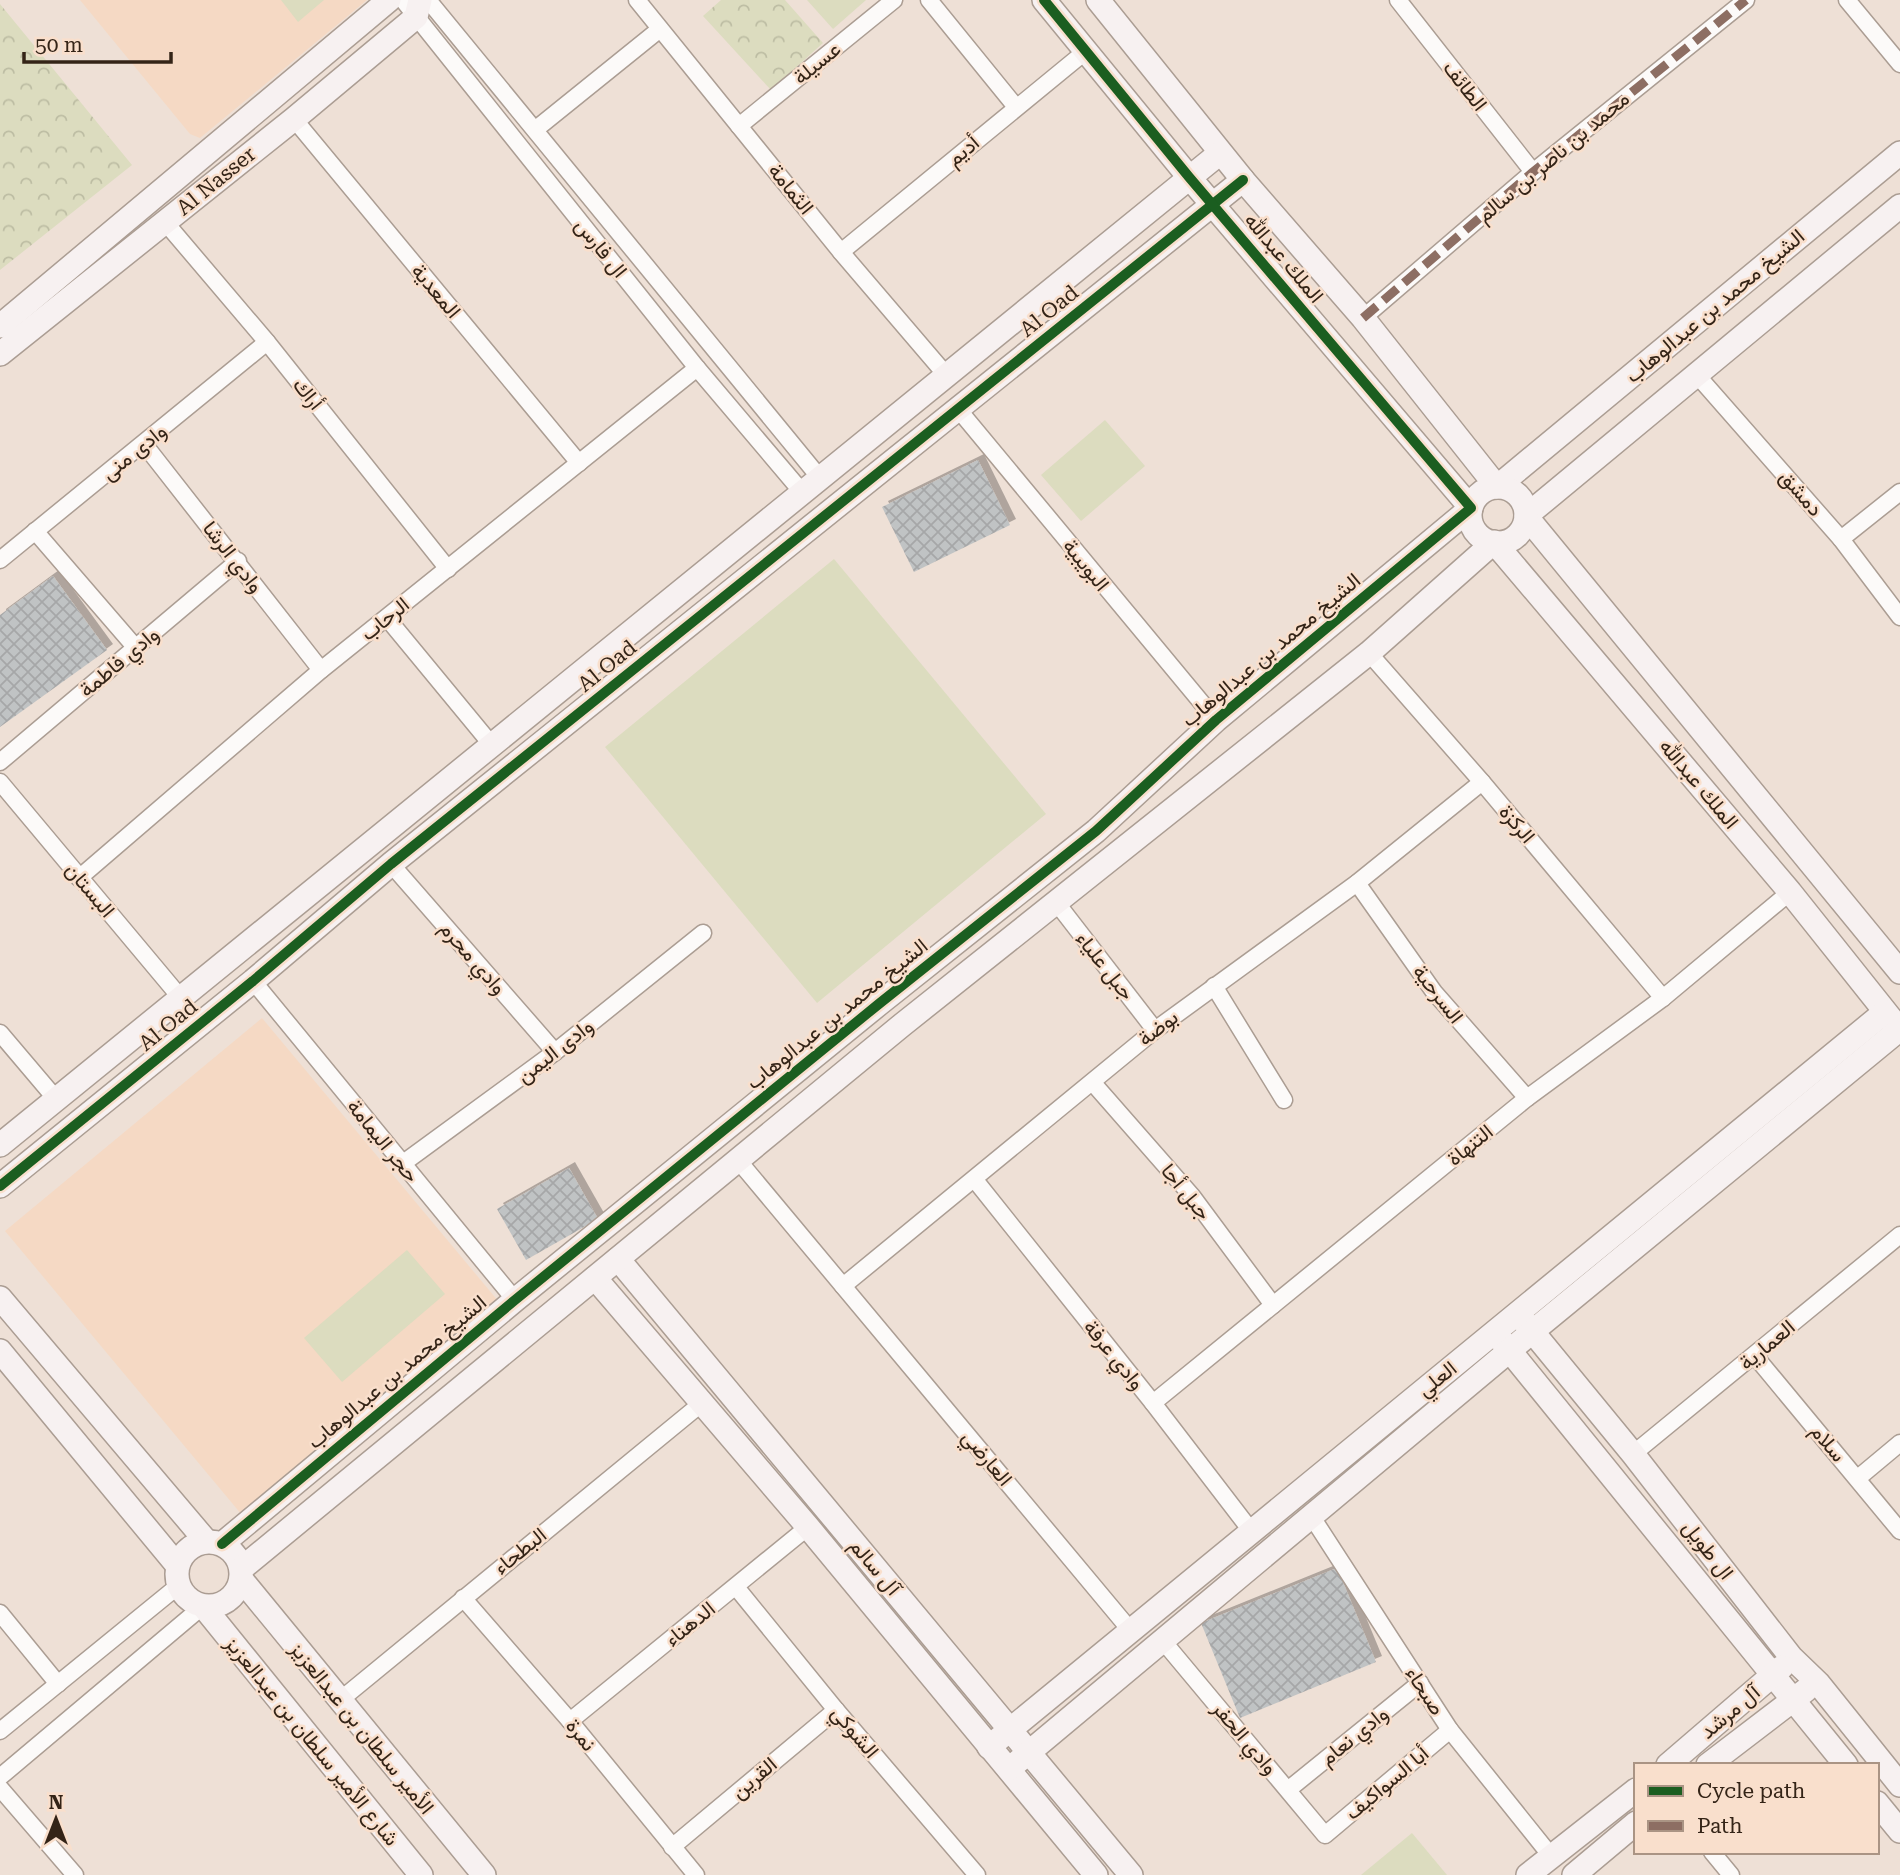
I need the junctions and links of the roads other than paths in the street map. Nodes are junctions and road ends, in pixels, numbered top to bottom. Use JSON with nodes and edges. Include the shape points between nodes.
{"nodes":[{"id":1,"x":389,"y":0,"type":"edge"},
{"id":2,"x":637,"y":0,"type":"edge"},
{"id":3,"x":894,"y":0,"type":"edge"},
{"id":4,"x":929,"y":0,"type":"edge"},
{"id":5,"x":1044,"y":0,"type":"edge"},
{"id":6,"x":1098,"y":0,"type":"edge"},
{"id":7,"x":1746,"y":0,"type":"edge"},
{"id":8,"x":1847,"y":0,"type":"edge"},
{"id":9,"x":1402,"y":1,"type":"edge"},
{"id":10,"x":417,"y":4,"type":"edge"},
{"id":11,"x":660,"y":29,"type":"junction"},
{"id":12,"x":1086,"y":51,"type":"junction"},
{"id":13,"x":1900,"y":64,"type":"edge"},
{"id":14,"x":1016,"y":107,"type":"junction"},
{"id":15,"x":294,"y":118,"type":"junction"},
{"id":16,"x":739,"y":126,"type":"junction"},
{"id":17,"x":536,"y":129,"type":"junction"},
{"id":18,"x":1220,"y":153,"type":"junction"},
{"id":19,"x":1900,"y":153,"type":"edge"},
{"id":20,"x":1533,"y":173,"type":"junction"},
{"id":21,"x":1189,"y":177,"type":"junction"},
{"id":22,"x":1242,"y":180,"type":"junction"},
{"id":23,"x":1213,"y":204,"type":"junction"},
{"id":24,"x":1900,"y":206,"type":"edge"},
{"id":25,"x":165,"y":222,"type":"junction"},
{"id":26,"x":841,"y":252,"type":"junction"},
{"id":27,"x":1363,"y":318,"type":"junction"},
{"id":28,"x":0,"y":326,"type":"edge"},
{"id":29,"x":267,"y":342,"type":"junction"},
{"id":30,"x":0,"y":354,"type":"edge"},
{"id":31,"x":697,"y":368,"type":"junction"},
{"id":32,"x":1696,"y":374,"type":"junction"},
{"id":33,"x":947,"y":376,"type":"junction"},
{"id":34,"x":958,"y":409,"type":"junction"},
{"id":35,"x":144,"y":444,"type":"junction"},
{"id":36,"x":579,"y":463,"type":"junction"},
{"id":37,"x":811,"y":485,"type":"junction"},
{"id":38,"x":1497,"y":487,"type":"junction"},
{"id":39,"x":1900,"y":492,"type":"edge"},
{"id":40,"x":1471,"y":508,"type":"junction"},
{"id":41,"x":1526,"y":516,"type":"junction"},
{"id":42,"x":35,"y":531,"type":"junction"},
{"id":43,"x":1841,"y":539,"type":"junction"},
{"id":44,"x":1494,"y":542,"type":"junction"},
{"id":45,"x":0,"y":560,"type":"edge"},
{"id":46,"x":237,"y":561,"type":"junction"},
{"id":47,"x":449,"y":569,"type":"junction"},
{"id":48,"x":1900,"y":617,"type":"edge"},
{"id":49,"x":387,"y":618,"type":"junction"},
{"id":50,"x":136,"y":648,"type":"junction"},
{"id":51,"x":1369,"y":653,"type":"junction"},
{"id":52,"x":321,"y":670,"type":"junction"},
{"id":53,"x":1216,"y":720,"type":"junction"},
{"id":54,"x":491,"y":744,"type":"junction"},
{"id":55,"x":0,"y":762,"type":"edge"},
{"id":56,"x":0,"y":782,"type":"edge"},
{"id":57,"x":1482,"y":782,"type":"junction"},
{"id":58,"x":391,"y":864,"type":"junction"},
{"id":59,"x":79,"y":878,"type":"junction"},
{"id":60,"x":1357,"y":883,"type":"junction"},
{"id":61,"x":1790,"y":892,"type":"junction"},
{"id":62,"x":1056,"y":902,"type":"junction"},
{"id":63,"x":703,"y":933,"type":"dead end"},
{"id":64,"x":1900,"y":972,"type":"edge"},
{"id":65,"x":253,"y":981,"type":"junction"},
{"id":66,"x":1214,"y":986,"type":"junction"},
{"id":67,"x":180,"y":997,"type":"junction"},
{"id":68,"x":1663,"y":998,"type":"junction"},
{"id":69,"x":1895,"y":1024,"type":"edge"},
{"id":70,"x":1155,"y":1030,"type":"junction"},
{"id":71,"x":0,"y":1033,"type":"edge"},
{"id":72,"x":836,"y":1038,"type":"junction"},
{"id":73,"x":555,"y":1052,"type":"junction"},
{"id":74,"x":857,"y":1062,"type":"junction"},
{"id":75,"x":1093,"y":1083,"type":"junction"},
{"id":76,"x":1527,"y":1098,"type":"junction"},
{"id":77,"x":56,"y":1099,"type":"junction"},
{"id":78,"x":1284,"y":1100,"type":"dead end"},
{"id":79,"x":0,"y":1145,"type":"edge"},
{"id":80,"x":737,"y":1159,"type":"junction"},
{"id":81,"x":402,"y":1164,"type":"junction"},
{"id":82,"x":975,"y":1180,"type":"junction"},
{"id":83,"x":0,"y":1186,"type":"edge"},
{"id":84,"x":1900,"y":1235,"type":"edge"},
{"id":85,"x":618,"y":1259,"type":"junction"},
{"id":86,"x":595,"y":1278,"type":"junction"},
{"id":87,"x":843,"y":1286,"type":"junction"},
{"id":88,"x":0,"y":1298,"type":"edge"},
{"id":89,"x":515,"y":1300,"type":"junction"},
{"id":90,"x":1273,"y":1305,"type":"junction"},
{"id":91,"x":1517,"y":1313,"type":"junction"},
{"id":92,"x":1533,"y":1331,"type":"junction"},
{"id":93,"x":1494,"y":1333,"type":"junction"},
{"id":94,"x":1511,"y":1350,"type":"junction"},
{"id":95,"x":0,"y":1351,"type":"edge"},
{"id":96,"x":1755,"y":1356,"type":"junction"},
{"id":97,"x":702,"y":1403,"type":"junction"},
{"id":98,"x":1153,"y":1403,"type":"junction"},
{"id":99,"x":1900,"y":1443,"type":"edge"},
{"id":100,"x":1633,"y":1454,"type":"junction"},
{"id":101,"x":1858,"y":1478,"type":"junction"},
{"id":102,"x":1312,"y":1517,"type":"junction"},
{"id":103,"x":808,"y":1527,"type":"junction"},
{"id":104,"x":1900,"y":1531,"type":"edge"},
{"id":105,"x":1252,"y":1532,"type":"junction"},
{"id":106,"x":214,"y":1543,"type":"junction"},
{"id":107,"x":241,"y":1574,"type":"junction"},
{"id":108,"x":178,"y":1575,"type":"junction"},
{"id":109,"x":736,"y":1587,"type":"junction"},
{"id":110,"x":463,"y":1598,"type":"junction"},
{"id":111,"x":203,"y":1606,"type":"junction"},
{"id":112,"x":0,"y":1613,"type":"edge"},
{"id":113,"x":1130,"y":1631,"type":"junction"},
{"id":114,"x":1163,"y":1641,"type":"junction"},
{"id":115,"x":1791,"y":1657,"type":"junction"},
{"id":116,"x":1772,"y":1676,"type":"junction"},
{"id":117,"x":1420,"y":1683,"type":"junction"},
{"id":118,"x":1818,"y":1683,"type":"junction"},
{"id":119,"x":58,"y":1684,"type":"junction"},
{"id":120,"x":1792,"y":1698,"type":"junction"},
{"id":121,"x":339,"y":1701,"type":"junction"},
{"id":122,"x":836,"y":1710,"type":"junction"},
{"id":123,"x":570,"y":1721,"type":"junction"},
{"id":124,"x":1010,"y":1729,"type":"junction"},
{"id":125,"x":1450,"y":1730,"type":"junction"},
{"id":126,"x":0,"y":1731,"type":"edge"},
{"id":127,"x":989,"y":1747,"type":"junction"},
{"id":128,"x":1030,"y":1753,"type":"junction"},
{"id":129,"x":1670,"y":1763,"type":"edge"},
{"id":130,"x":1711,"y":1763,"type":"edge"},
{"id":131,"x":1844,"y":1763,"type":"edge"},
{"id":132,"x":1009,"y":1769,"type":"junction"},
{"id":133,"x":0,"y":1777,"type":"edge"},
{"id":134,"x":1900,"y":1785,"type":"edge"},
{"id":135,"x":0,"y":1788,"type":"edge"},
{"id":136,"x":1289,"y":1789,"type":"junction"},
{"id":137,"x":1634,"y":1792,"type":"edge"},
{"id":138,"x":1879,"y":1805,"type":"edge"},
{"id":139,"x":1634,"y":1826,"type":"edge"},
{"id":140,"x":1900,"y":1831,"type":"edge"},
{"id":141,"x":1325,"y":1835,"type":"joint"},
{"id":142,"x":672,"y":1847,"type":"junction"},
{"id":143,"x":1714,"y":1854,"type":"edge"},
{"id":144,"x":1551,"y":1856,"type":"junction"},
{"id":145,"x":75,"y":1875,"type":"edge"},
{"id":146,"x":421,"y":1875,"type":"edge"},
{"id":147,"x":484,"y":1875,"type":"edge"},
{"id":148,"x":695,"y":1875,"type":"edge"},
{"id":149,"x":977,"y":1875,"type":"edge"},
{"id":150,"x":1096,"y":1875,"type":"edge"},
{"id":151,"x":1131,"y":1875,"type":"edge"},
{"id":152,"x":1528,"y":1875,"type":"edge"},
{"id":153,"x":1574,"y":1875,"type":"edge"},
{"id":154,"x":1731,"y":1875,"type":"edge"}],
"edges":[{"from":1,"to":28,"type":"street","name":"Al Nasser"},
{"from":2,"to":11,"type":"street","name":"الثمامة"},
{"from":3,"to":16,"type":"street","name":"عسيلة"},
{"from":4,"to":14,"type":"street"},
{"from":5,"to":12,"type":"street","name":"الملك عبدالله"},
{"from":6,"to":18,"type":"street","name":"الملك عبدالله"},
{"from":7,"to":20,"type":"street","name":"محمد بن ناصر بن سالم"},
{"from":8,"to":13,"type":"street"},
{"from":9,"to":20,"type":"street","name":"الطائف"},
{"from":10,"to":15,"type":"street","name":"Al Nasser"},
{"from":10,"to":17,"type":"street","name":"ال فارس"},
{"from":10,"to":31,"type":"street","name":"ال فارس"},
{"from":11,"to":16,"type":"street","name":"الثمامة"},
{"from":11,"to":17,"type":"street"},
{"from":12,"to":14,"type":"street","name":"أديم"},
{"from":12,"to":21,"type":"street","name":"الملك عبدالله"},
{"from":14,"to":26,"type":"street","name":"أديم"},
{"from":15,"to":25,"type":"street","name":"Al Nasser"},
{"from":15,"to":36,"type":"street","name":"المعدية"},
{"from":16,"to":26,"type":"street","name":"الثمامة"},
{"from":17,"to":37,"type":"street","name":"ال فارس"},
{"from":18,"to":21,"type":"street","name":"Al Oad"},
{"from":18,"to":22,"type":"street","name":"الملك عبدالله"},
{"from":19,"to":38,"type":"street","name":"الشيخ محمد بن عبدالوهاب"},
{"from":20,"to":27,"type":"street","name":"محمد بن ناصر بن سالم"},
{"from":21,"to":23,"type":"street","name":"الملك عبدالله"},
{"from":21,"to":33,"type":"street","name":"Al Oad"},
{"from":22,"to":23,"type":"street","name":"Al Oad"},
{"from":22,"to":27,"type":"street","name":"الملك عبدالله"},
{"from":23,"to":34,"type":"street","name":"Al Oad"},
{"from":23,"to":40,"type":"street","name":"الملك عبدالله"},
{"from":24,"to":32,"type":"street","name":"الشيخ محمد بن عبدالوهاب"},
{"from":25,"to":29,"type":"street","name":"أراك"},
{"from":25,"to":30,"type":"street","name":"Al Nasser"},
{"from":26,"to":33,"type":"street","name":"الثمامة"},
{"from":27,"to":38,"type":"street","name":"الملك عبدالله"},
{"from":29,"to":35,"type":"street","name":"وادى منى"},
{"from":29,"to":47,"type":"street","name":"أراك"},
{"from":31,"to":36,"type":"street","name":"الرحاب"},
{"from":31,"to":37,"type":"street","name":"ال فارس"},
{"from":32,"to":41,"type":"street","name":"الشيخ محمد بن عبدالوهاب"},
{"from":32,"to":43,"type":"street","name":"دمشق"},
{"from":33,"to":37,"type":"street","name":"Al Oad"},
{"from":34,"to":53,"type":"street","name":"البويبية"},
{"from":34,"to":58,"type":"street","name":"Al Oad"},
{"from":35,"to":42,"type":"street","name":"وادى منى"},
{"from":35,"to":46,"type":"street","name":"وادي الرشا"},
{"from":36,"to":47,"type":"street","name":"الرحاب"},
{"from":37,"to":54,"type":"street","name":"Al Oad"},
{"from":38,"to":40,"type":"street","via":[[1481,493]]},
{"from":38,"to":41,"type":"street","via":[[1507,488],[1521,499]]},
{"from":39,"to":43,"type":"street"},
{"from":40,"to":44,"type":"street","via":[[1478,534]]},
{"from":40,"to":53,"type":"street","name":"الشيخ محمد بن عبدالوهاب"},
{"from":41,"to":44,"type":"street","via":[[1512,539]]},
{"from":41,"to":64,"type":"street","name":"الملك عبدالله"},
{"from":42,"to":45,"type":"street","name":"وادى منى"},
{"from":42,"to":50,"type":"street"},
{"from":43,"to":48,"type":"street","name":"دمشق"},
{"from":44,"to":51,"type":"street"},
{"from":44,"to":61,"type":"street","name":"الملك عبدالله"},
{"from":46,"to":50,"type":"street","name":"وادي فاطمة"},
{"from":46,"to":52,"type":"street","name":"وادي الرشا"},
{"from":47,"to":49,"type":"street","name":"الرحاب"},
{"from":49,"to":52,"type":"street","name":"الرحاب"},
{"from":49,"to":54,"type":"street"},
{"from":50,"to":55,"type":"street","name":"وادي فاطمة"},
{"from":51,"to":57,"type":"street","name":"الركزة"},
{"from":51,"to":62,"type":"street"},
{"from":52,"to":59,"type":"street","name":"الرحاب"},
{"from":53,"to":72,"type":"street","name":"الشيخ محمد بن عبدالوهاب","via":[[1096,831]]},
{"from":54,"to":67,"type":"street","name":"Al Oad"},
{"from":56,"to":59,"type":"street","name":"البستان"},
{"from":57,"to":60,"type":"street","name":"بوضة"},
{"from":57,"to":68,"type":"street","name":"الركزة"},
{"from":58,"to":65,"type":"street","name":"Al Oad"},
{"from":58,"to":73,"type":"street","name":"وادي محرم"},
{"from":59,"to":67,"type":"street","name":"البستان"},
{"from":60,"to":66,"type":"street","name":"بوضة"},
{"from":60,"to":76,"type":"street","name":"السرحية","via":[[1434,992]]},
{"from":61,"to":68,"type":"street","name":"التنهاة"},
{"from":61,"to":69,"type":"street","name":"الملك عبدالله"},
{"from":62,"to":70,"type":"street","name":"جبل علياء"},
{"from":62,"to":74,"type":"street"},
{"from":63,"to":73,"type":"street","name":"وادى اليمن"},
{"from":65,"to":81,"type":"street","name":"حجر اليمامة"},
{"from":65,"to":83,"type":"street","name":"Al Oad"},
{"from":66,"to":70,"type":"street","name":"بوضة"},
{"from":66,"to":78,"type":"street"},
{"from":67,"to":77,"type":"street","name":"Al Oad"},
{"from":68,"to":76,"type":"street","name":"التنهاة"},
{"from":69,"to":91,"type":"street","name":"العلي"},
{"from":69,"to":92,"type":"street","name":"العلي"},
{"from":70,"to":75,"type":"street","name":"بوضة"},
{"from":71,"to":77,"type":"street"},
{"from":72,"to":74,"type":"street"},
{"from":72,"to":89,"type":"street","name":"الشيخ محمد بن عبدالوهاب"},
{"from":73,"to":81,"type":"street","name":"وادى اليمن"},
{"from":74,"to":80,"type":"street"},
{"from":75,"to":82,"type":"street","name":"بوضة"},
{"from":75,"to":90,"type":"street","name":"جبل أجا","via":[[1192,1196]]},
{"from":76,"to":90,"type":"street","name":"التنهاة"},
{"from":77,"to":79,"type":"street","name":"Al Oad"},
{"from":80,"to":85,"type":"street"},
{"from":80,"to":87,"type":"street","name":"العارضي"},
{"from":81,"to":89,"type":"street","name":"حجر اليمامة"},
{"from":82,"to":87,"type":"street","name":"بوضة"},
{"from":82,"to":98,"type":"street","name":"وادي عرفة"},
{"from":84,"to":96,"type":"street","name":"العمارية"},
{"from":85,"to":86,"type":"street"},
{"from":85,"to":124,"type":"street","name":"آل سالم"},
{"from":86,"to":97,"type":"street","name":"آل سالم"},
{"from":86,"to":107,"type":"street"},
{"from":87,"to":113,"type":"street","name":"العارضي"},
{"from":88,"to":106,"type":"street"},
{"from":89,"to":106,"type":"street","name":"الشيخ محمد بن عبدالوهاب"},
{"from":90,"to":98,"type":"street","name":"التنهاة"},
{"from":91,"to":92,"type":"street","name":"ال طويل"},
{"from":91,"to":93,"type":"street","name":"العلي"},
{"from":92,"to":94,"type":"street","name":"العلي"},
{"from":92,"to":100,"type":"street","name":"ال طويل"},
{"from":93,"to":94,"type":"street","name":"ال طويل"},
{"from":93,"to":105,"type":"street","name":"العلي"},
{"from":94,"to":102,"type":"street","name":"العلي"},
{"from":94,"to":116,"type":"street","name":"ال طويل"},
{"from":95,"to":108,"type":"street"},
{"from":96,"to":100,"type":"street","name":"العمارية"},
{"from":96,"to":101,"type":"street","name":"سلام"},
{"from":97,"to":103,"type":"street","name":"آل سالم"},
{"from":97,"to":110,"type":"street","name":"البطحاء"},
{"from":98,"to":105,"type":"street","name":"وادي عرفة"},
{"from":99,"to":101,"type":"street"},
{"from":100,"to":115,"type":"street","name":"ال طويل"},
{"from":101,"to":104,"type":"street","name":"سلام"},
{"from":102,"to":114,"type":"street","name":"العلي"},
{"from":102,"to":117,"type":"street","name":"صبحاء"},
{"from":103,"to":109,"type":"street","name":"الدهناء"},
{"from":103,"to":127,"type":"street","name":"آل سالم"},
{"from":105,"to":113,"type":"street","name":"العلي"},
{"from":106,"to":107,"type":"street","via":[[231,1550]]},
{"from":106,"to":108,"type":"street","via":[[188,1549]]},
{"from":107,"to":111,"type":"street","via":[[238,1589],[223,1604]]},
{"from":107,"to":121,"type":"street","name":"الأمير سلطان بن عبدالعزيز"},
{"from":108,"to":111,"type":"street","via":[[192,1602]]},
{"from":108,"to":119,"type":"street"},
{"from":109,"to":122,"type":"street","name":"الشوكي"},
{"from":109,"to":123,"type":"street","name":"الدهناء"},
{"from":110,"to":121,"type":"street","name":"البطحاء"},
{"from":110,"to":123,"type":"street","name":"نمرة"},
{"from":111,"to":133,"type":"street"},
{"from":111,"to":146,"type":"street","name":"شارع الأمير سلطان بن عبدالعزيز"},
{"from":112,"to":119,"type":"street"},
{"from":113,"to":124,"type":"street","name":"العلي"},
{"from":114,"to":128,"type":"street","name":"العلي"},
{"from":114,"to":136,"type":"street","name":"وادي الحفر"},
{"from":115,"to":116,"type":"street","name":"آل مرشد"},
{"from":115,"to":118,"type":"street","name":"ال طويل"},
{"from":116,"to":120,"type":"street","name":"ال طويل"},
{"from":116,"to":129,"type":"street","name":"آل مرشد"},
{"from":117,"to":125,"type":"street","name":"صبحاء"},
{"from":117,"to":136,"type":"street","name":"وادي نعام"},
{"from":118,"to":120,"type":"street","name":"آل مرشد"},
{"from":118,"to":134,"type":"street","name":"ال طويل"},
{"from":119,"to":126,"type":"street"},
{"from":120,"to":130,"type":"street","name":"آل مرشد"},
{"from":120,"to":131,"type":"street","name":"ال طويل"},
{"from":121,"to":147,"type":"street","name":"الأمير سلطان بن عبدالعزيز"},
{"from":122,"to":142,"type":"street","name":"القرين"},
{"from":122,"to":149,"type":"street","name":"الشوكي"},
{"from":123,"to":142,"type":"street","name":"نمرة"},
{"from":124,"to":127,"type":"street","name":"العلي"},
{"from":124,"to":128,"type":"street","name":"آل سالم"},
{"from":125,"to":141,"type":"street","name":"أبا السواكيف"},
{"from":125,"to":144,"type":"street","name":"صبحاء"},
{"from":127,"to":132,"type":"street","name":"آل سالم"},
{"from":128,"to":132,"type":"street","name":"العلي"},
{"from":128,"to":151,"type":"street","name":"آل سالم"},
{"from":132,"to":150,"type":"street","name":"آل سالم"},
{"from":135,"to":145,"type":"street"},
{"from":136,"to":141,"type":"street","name":"وادي الحفر"},
{"from":137,"to":144,"type":"street"},
{"from":138,"to":140,"type":"street"},
{"from":139,"to":153,"type":"street"},
{"from":142,"to":148,"type":"street","name":"نمرة"},
{"from":143,"to":154,"type":"street"},
{"from":144,"to":152,"type":"street"}]}
